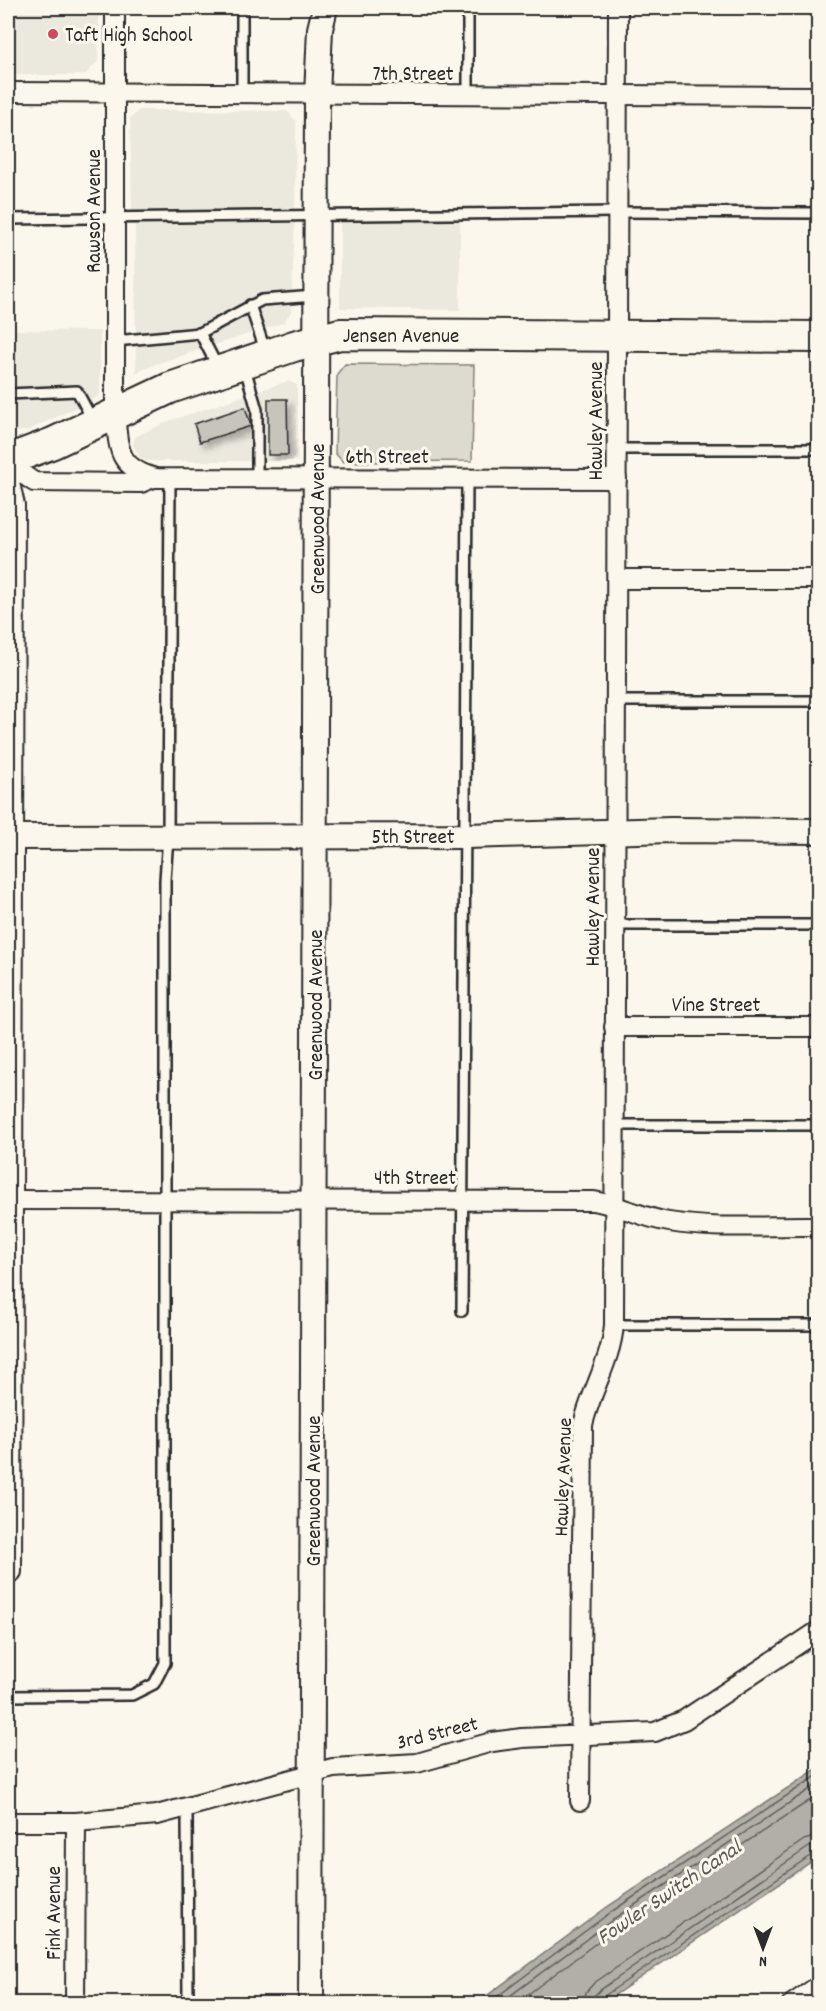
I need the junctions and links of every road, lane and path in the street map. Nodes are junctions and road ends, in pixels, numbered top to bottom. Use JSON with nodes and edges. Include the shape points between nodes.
{"nodes":[{"id":1,"x":115,"y":8,"type":"edge"},
{"id":2,"x":242,"y":8,"type":"edge"},
{"id":3,"x":325,"y":8,"type":"edge"},
{"id":4,"x":468,"y":8,"type":"edge"},
{"id":5,"x":618,"y":8,"type":"edge"},
{"id":6,"x":8,"y":92,"type":"edge"},
{"id":7,"x":115,"y":93,"type":"junction"},
{"id":8,"x":242,"y":94,"type":"junction"},
{"id":9,"x":317,"y":95,"type":"junction"},
{"id":10,"x":468,"y":96,"type":"junction"},
{"id":11,"x":618,"y":96,"type":"junction"},
{"id":12,"x":819,"y":96,"type":"edge"},
{"id":13,"x":618,"y":212,"type":"junction"},
{"id":14,"x":819,"y":213,"type":"edge"},
{"id":15,"x":317,"y":216,"type":"junction"},
{"id":16,"x":8,"y":219,"type":"edge"},
{"id":17,"x":115,"y":220,"type":"junction"},
{"id":18,"x":317,"y":296,"type":"junction"},
{"id":19,"x":250,"y":305,"type":"junction"},
{"id":20,"x":200,"y":333,"type":"junction"},
{"id":21,"x":618,"y":337,"type":"junction"},
{"id":22,"x":819,"y":337,"type":"edge"},
{"id":23,"x":317,"y":339,"type":"junction"},
{"id":24,"x":115,"y":341,"type":"junction"},
{"id":25,"x":243,"y":363,"type":"junction"},
{"id":26,"x":8,"y":394,"type":"edge"},
{"id":27,"x":105,"y":418,"type":"junction"},
{"id":28,"x":618,"y":449,"type":"junction"},
{"id":29,"x":819,"y":449,"type":"edge"},
{"id":30,"x":8,"y":462,"type":"edge"},
{"id":31,"x":8,"y":474,"type":"edge"},
{"id":32,"x":257,"y":477,"type":"junction"},
{"id":33,"x":163,"y":478,"type":"junction"},
{"id":34,"x":318,"y":478,"type":"junction"},
{"id":35,"x":467,"y":478,"type":"junction"},
{"id":36,"x":617,"y":479,"type":"junction"},
{"id":37,"x":617,"y":579,"type":"junction"},
{"id":38,"x":819,"y":579,"type":"edge"},
{"id":39,"x":615,"y":701,"type":"junction"},
{"id":40,"x":819,"y":701,"type":"edge"},
{"id":41,"x":819,"y":831,"type":"edge"},
{"id":42,"x":614,"y":832,"type":"junction"},
{"id":43,"x":168,"y":836,"type":"junction"},
{"id":44,"x":466,"y":836,"type":"junction"},
{"id":45,"x":12,"y":837,"type":"edge"},
{"id":46,"x":315,"y":837,"type":"junction"},
{"id":47,"x":615,"y":925,"type":"junction"},
{"id":48,"x":819,"y":925,"type":"edge"},
{"id":49,"x":614,"y":1027,"type":"junction"},
{"id":50,"x":819,"y":1027,"type":"edge"},
{"id":51,"x":614,"y":1125,"type":"junction"},
{"id":52,"x":819,"y":1125,"type":"edge"},
{"id":53,"x":166,"y":1199,"type":"junction"},
{"id":54,"x":315,"y":1199,"type":"junction"},
{"id":55,"x":11,"y":1200,"type":"edge"},
{"id":56,"x":462,"y":1200,"type":"junction"},
{"id":57,"x":613,"y":1204,"type":"junction"},
{"id":58,"x":819,"y":1226,"type":"edge"},
{"id":59,"x":462,"y":1311,"type":"dead end"},
{"id":60,"x":614,"y":1324,"type":"junction"},
{"id":61,"x":819,"y":1324,"type":"edge"},
{"id":62,"x":8,"y":1572,"type":"edge"},
{"id":63,"x":819,"y":1631,"type":"edge"},
{"id":64,"x":8,"y":1696,"type":"edge"},
{"id":65,"x":582,"y":1735,"type":"junction"},
{"id":66,"x":311,"y":1773,"type":"junction"},
{"id":67,"x":580,"y":1801,"type":"dead end"},
{"id":68,"x":187,"y":1808,"type":"junction"},
{"id":69,"x":8,"y":1822,"type":"edge"},
{"id":70,"x":76,"y":1822,"type":"junction"},
{"id":71,"x":819,"y":1986,"type":"edge"},
{"id":72,"x":75,"y":2004,"type":"edge"},
{"id":73,"x":188,"y":2004,"type":"edge"},
{"id":74,"x":310,"y":2004,"type":"edge"},
{"id":75,"x":792,"y":2004,"type":"edge"}],
"edges":[{"from":1,"to":7,"type":"street","name":"Rawson Avenue"},
{"from":2,"to":8,"type":"lane"},
{"from":3,"to":9,"type":"street","name":"Greenwood Avenue","via":[[320,29]]},
{"from":4,"to":10,"type":"lane"},
{"from":5,"to":11,"type":"street","name":"Hawley Avenue"},
{"from":6,"to":7,"type":"street","name":"7th Street"},
{"from":7,"to":8,"type":"street","name":"7th Street"},
{"from":7,"to":17,"type":"street","name":"Rawson Avenue"},
{"from":8,"to":9,"type":"street","name":"7th Street"},
{"from":9,"to":10,"type":"street","name":"7th Street"},
{"from":9,"to":15,"type":"street","name":"Greenwood Avenue"},
{"from":10,"to":11,"type":"street","name":"7th Street"},
{"from":11,"to":12,"type":"street","name":"7th Street"},
{"from":11,"to":13,"type":"street","name":"Hawley Avenue"},
{"from":13,"to":14,"type":"lane"},
{"from":13,"to":15,"type":"lane"},
{"from":13,"to":21,"type":"street","name":"Hawley Avenue"},
{"from":15,"to":17,"type":"lane"},
{"from":15,"to":18,"type":"street","name":"Greenwood Avenue"},
{"from":16,"to":17,"type":"lane"},
{"from":17,"to":24,"type":"street","name":"Rawson Avenue"},
{"from":18,"to":19,"type":"lane","via":[[262,300]]},
{"from":18,"to":23,"type":"street","name":"Greenwood Avenue"},
{"from":19,"to":20,"type":"lane"},
{"from":19,"to":25,"type":"lane"},
{"from":20,"to":24,"type":"lane"},
{"from":20,"to":25,"type":"lane"},
{"from":21,"to":22,"type":"main road","name":"Jensen Avenue"},
{"from":21,"to":23,"type":"main road","name":"Jensen Avenue","via":[[354,333]]},
{"from":21,"to":28,"type":"street","name":"Hawley Avenue"},
{"from":23,"to":25,"type":"main road","name":"Jensen Avenue"},
{"from":23,"to":34,"type":"street","name":"Greenwood Avenue"},
{"from":24,"to":27,"type":"street","name":"Rawson Avenue"},
{"from":25,"to":27,"type":"main road","name":"Jensen Avenue","via":[[171,388]]},
{"from":25,"to":32,"type":"lane","via":[[257,411]]},
{"from":26,"to":27,"type":"lane","via":[[77,391]]},
{"from":27,"to":30,"type":"main road","name":"Jensen Avenue"},
{"from":27,"to":33,"type":"street","name":"6th Street","via":[[122,456],[136,472]]},
{"from":28,"to":29,"type":"lane"},
{"from":28,"to":36,"type":"street","name":"Hawley Avenue"},
{"from":30,"to":33,"type":"street","name":"6th Street","via":[[34,482],[141,483]]},
{"from":31,"to":45,"type":"street","via":[[15,505]]},
{"from":32,"to":33,"type":"street","name":"6th Street"},
{"from":32,"to":34,"type":"street","name":"6th Street"},
{"from":33,"to":43,"type":"lane"},
{"from":34,"to":35,"type":"street","name":"6th Street"},
{"from":34,"to":46,"type":"street","name":"Greenwood Avenue"},
{"from":35,"to":36,"type":"street","name":"6th Street"},
{"from":35,"to":44,"type":"lane"},
{"from":36,"to":37,"type":"street","name":"Hawley Avenue"},
{"from":37,"to":38,"type":"street"},
{"from":37,"to":39,"type":"street","name":"Hawley Avenue"},
{"from":39,"to":40,"type":"lane"},
{"from":39,"to":42,"type":"street","name":"Hawley Avenue"},
{"from":41,"to":42,"type":"street","name":"5th Street"},
{"from":42,"to":44,"type":"street","name":"5th Street"},
{"from":42,"to":47,"type":"street","name":"Hawley Avenue"},
{"from":43,"to":45,"type":"street","name":"5th Street"},
{"from":43,"to":46,"type":"street","name":"5th Street"},
{"from":43,"to":53,"type":"lane"},
{"from":44,"to":46,"type":"street","name":"5th Street"},
{"from":44,"to":56,"type":"lane"},
{"from":45,"to":55,"type":"street"},
{"from":46,"to":54,"type":"street","name":"Greenwood Avenue"},
{"from":47,"to":48,"type":"lane"},
{"from":47,"to":49,"type":"street","name":"Hawley Avenue"},
{"from":49,"to":50,"type":"street","name":"Vine Street"},
{"from":49,"to":51,"type":"street","name":"Hawley Avenue"},
{"from":51,"to":52,"type":"lane"},
{"from":51,"to":57,"type":"street","name":"Hawley Avenue"},
{"from":53,"to":54,"type":"street","name":"4th Street"},
{"from":53,"to":55,"type":"street","name":"4th Street"},
{"from":53,"to":64,"type":"lane","via":[[165,1663],[154,1684],[132,1695]]},
{"from":54,"to":56,"type":"street","name":"4th Street"},
{"from":54,"to":66,"type":"street","name":"Greenwood Avenue"},
{"from":55,"to":62,"type":"street","via":[[12,1572]]},
{"from":56,"to":57,"type":"street","name":"4th Street"},
{"from":56,"to":59,"type":"lane"},
{"from":57,"to":58,"type":"street","name":"4th Street","via":[[669,1222]]},
{"from":57,"to":60,"type":"street","name":"Hawley Avenue"},
{"from":60,"to":61,"type":"lane"},
{"from":60,"to":65,"type":"street","name":"Hawley Avenue","via":[[607,1362],[587,1407],[584,1425]]},
{"from":63,"to":65,"type":"street","name":"3rd Street","via":[[684,1720],[655,1732]]},
{"from":65,"to":66,"type":"street","name":"3rd Street","via":[[492,1742],[417,1763]]},
{"from":65,"to":67,"type":"street","name":"Hawley Avenue"},
{"from":66,"to":68,"type":"street","name":"3rd Street"},
{"from":66,"to":74,"type":"street","name":"Greenwood Avenue"},
{"from":68,"to":70,"type":"street","name":"3rd Street","via":[[157,1815]]},
{"from":68,"to":73,"type":"lane"},
{"from":69,"to":70,"type":"street","name":"3rd Street"},
{"from":70,"to":72,"type":"street","name":"Fink Avenue"},
{"from":71,"to":75,"type":"street"}]}
